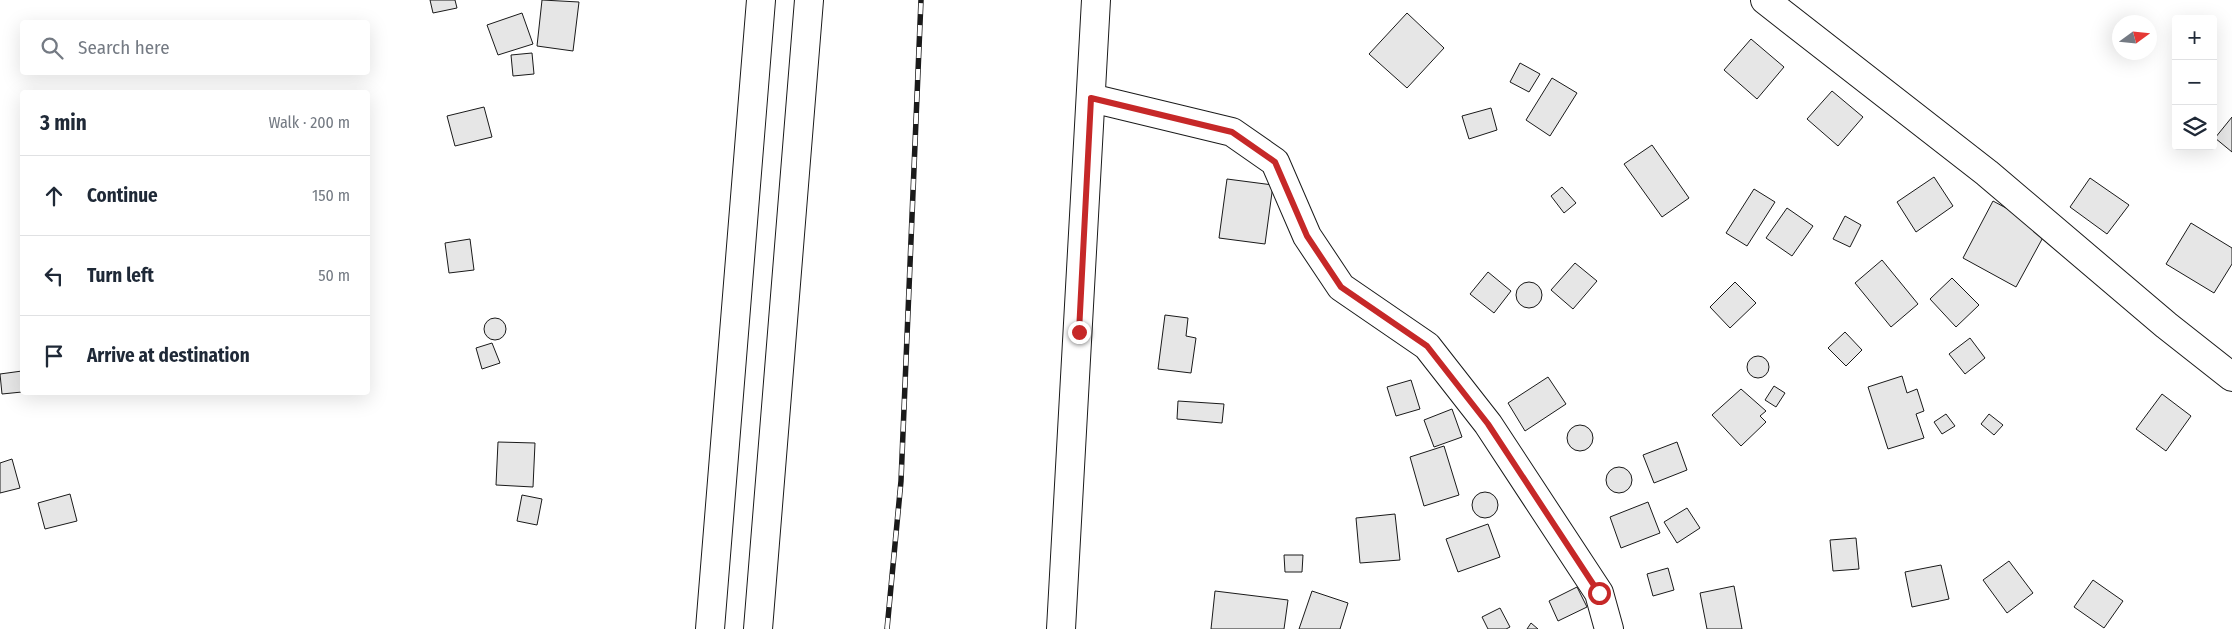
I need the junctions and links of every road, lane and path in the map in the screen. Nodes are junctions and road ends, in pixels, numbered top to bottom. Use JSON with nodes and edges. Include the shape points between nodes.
{"nodes":[{"id":1,"x":761,"y":0,"type":"edge"},
{"id":2,"x":809,"y":0,"type":"edge"},
{"id":3,"x":1096,"y":0,"type":"edge"},
{"id":4,"x":1765,"y":0,"type":"edge"},
{"id":5,"x":1091,"y":98,"type":"junction"},
{"id":6,"x":2232,"y":377,"type":"edge"},
{"id":7,"x":710,"y":629,"type":"edge"},
{"id":8,"x":758,"y":629,"type":"edge"},
{"id":9,"x":1061,"y":629,"type":"edge"},
{"id":10,"x":1609,"y":629,"type":"edge"}],
"edges":[{"from":1,"to":7,"type":"main road"},
{"from":2,"to":8,"type":"main road"},
{"from":3,"to":5,"type":"main road"},
{"from":4,"to":6,"type":"main road","via":[[1987,173]]},
{"from":5,"to":9,"type":"main road"},
{"from":5,"to":10,"type":"main road","via":[[1232,132],[1275,162],[1307,236],[1341,287],[1427,346],[1488,424],[1599,593]]}]}
